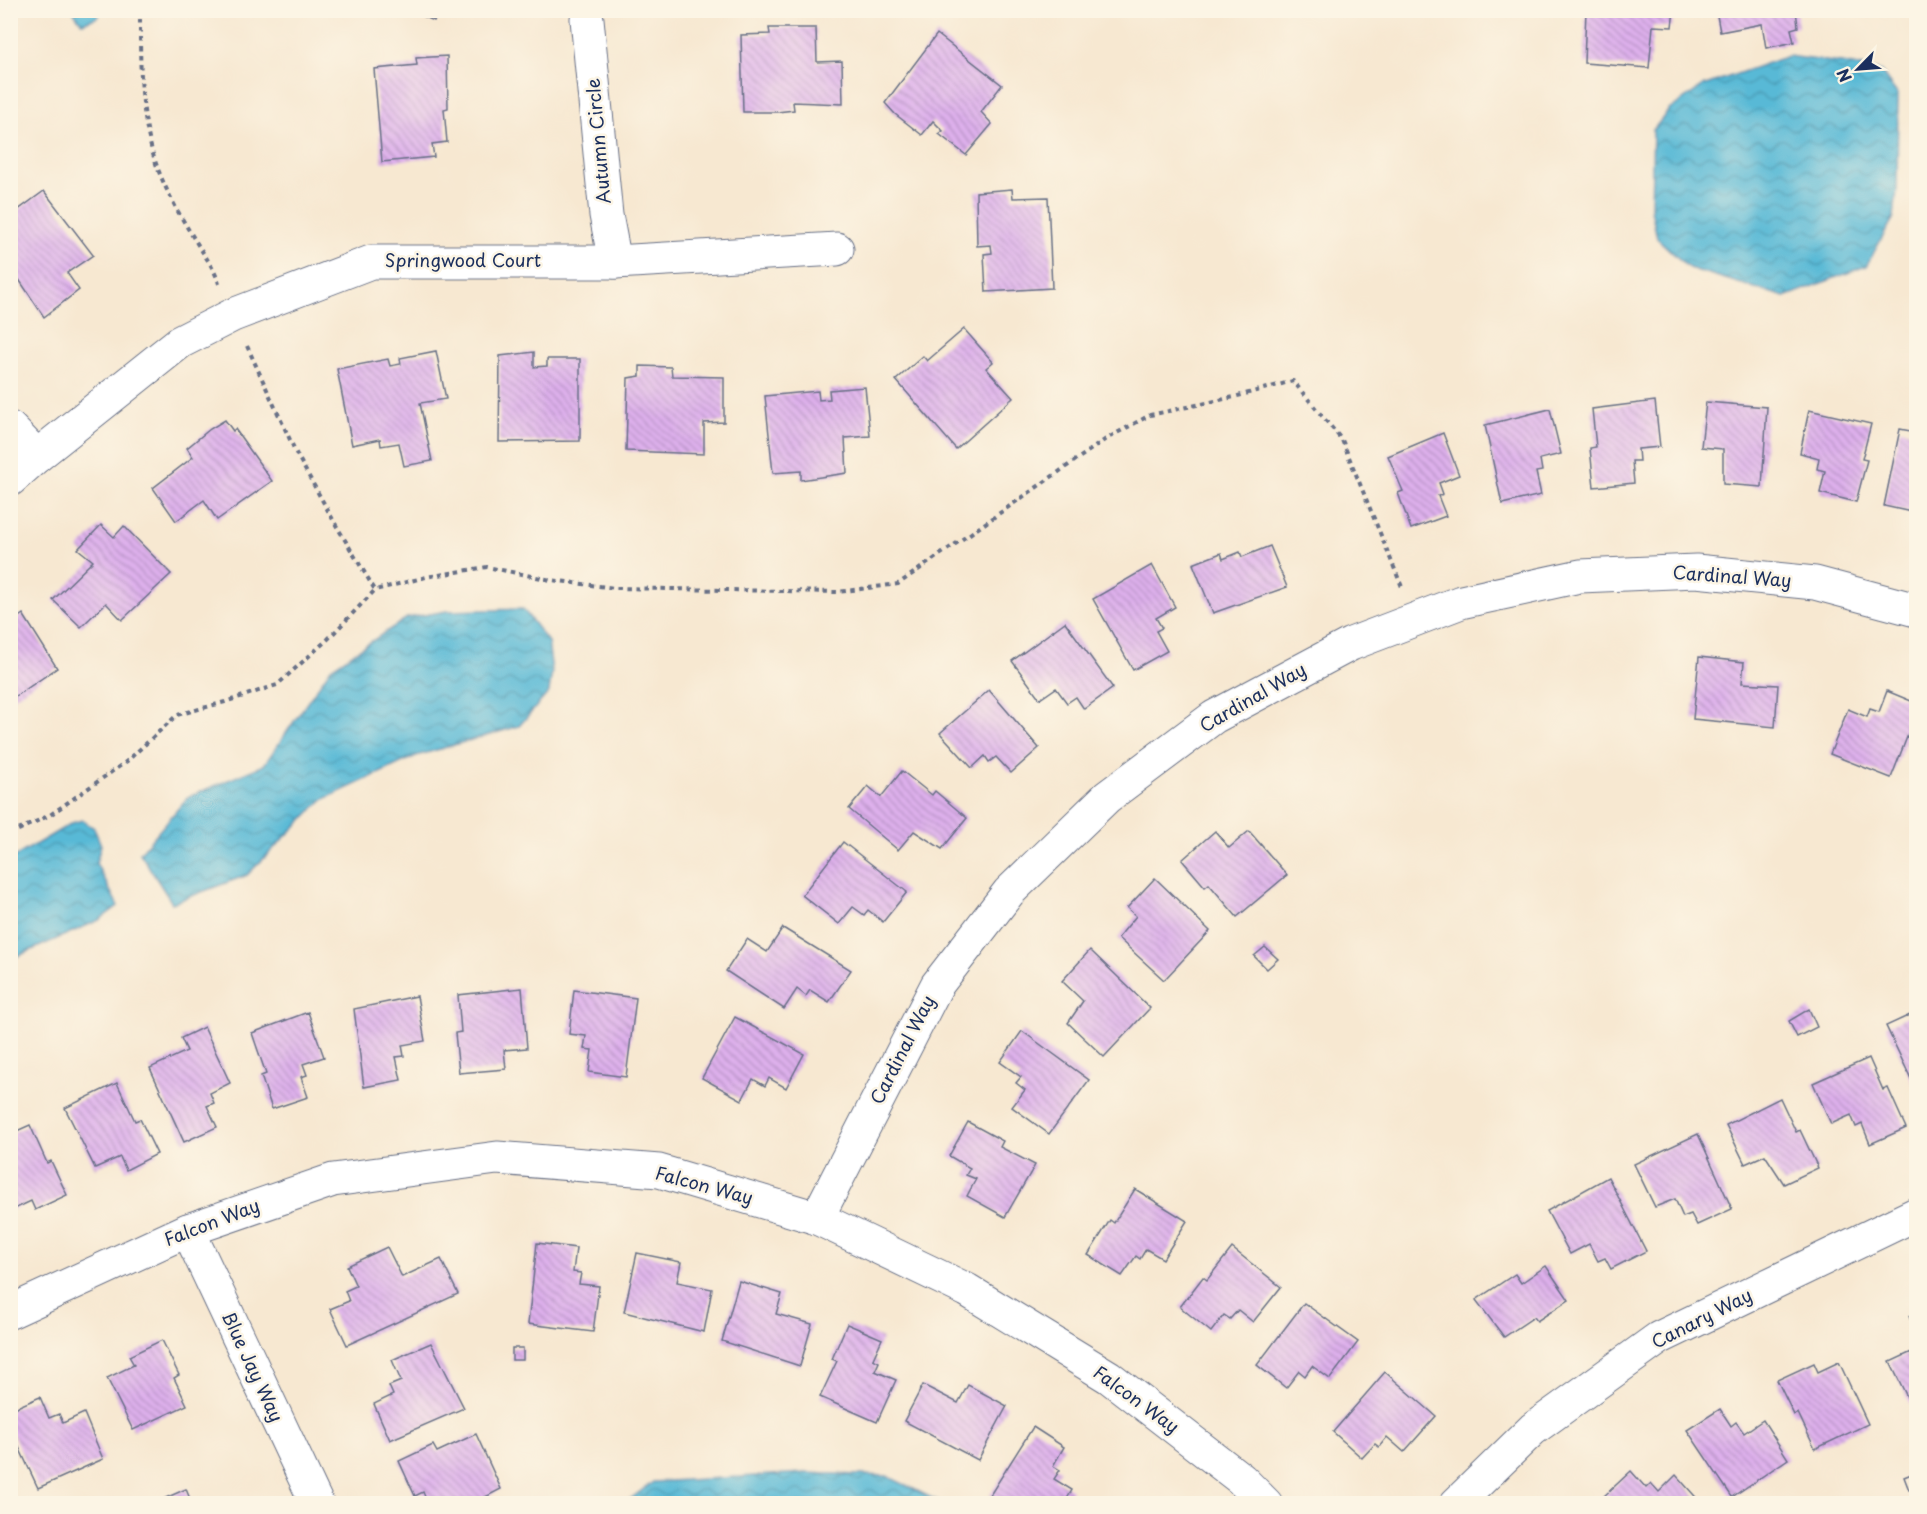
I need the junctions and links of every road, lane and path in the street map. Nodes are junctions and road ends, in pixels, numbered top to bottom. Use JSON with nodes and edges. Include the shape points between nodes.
{"nodes":[{"id":1,"x":140,"y":10,"type":"edge"},
{"id":2,"x":587,"y":19,"type":"dead end"},
{"id":3,"x":837,"y":249,"type":"dead end"},
{"id":4,"x":615,"y":262,"type":"junction"},
{"id":5,"x":220,"y":285,"type":"dead end"},
{"id":6,"x":245,"y":340,"type":"dead end"},
{"id":7,"x":10,"y":428,"type":"edge"},
{"id":8,"x":37,"y":456,"type":"junction"},
{"id":9,"x":10,"y":480,"type":"edge"},
{"id":10,"x":375,"y":590,"type":"junction"},
{"id":11,"x":1917,"y":610,"type":"edge"},
{"id":12,"x":1415,"y":620,"type":"junction"},
{"id":13,"x":10,"y":834,"type":"edge"},
{"id":14,"x":1917,"y":1214,"type":"edge"},
{"id":15,"x":817,"y":1218,"type":"junction"},
{"id":16,"x":188,"y":1230,"type":"junction"},
{"id":17,"x":10,"y":1312,"type":"edge"},
{"id":18,"x":317,"y":1503,"type":"edge"},
{"id":19,"x":1266,"y":1503,"type":"edge"},
{"id":20,"x":1456,"y":1503,"type":"edge"}],
"edges":[{"from":1,"to":5,"type":"path","via":[[140,71],[146,126],[162,178]]},
{"from":2,"to":4,"type":"street","name":"Autumn Circle","via":[[606,215]]},
{"from":3,"to":4,"type":"street","name":"Springwood Court"},
{"from":4,"to":8,"type":"street","name":"Springwood Court","via":[[371,262],[233,315],[180,342]]},
{"from":6,"to":10,"type":"path","via":[[297,454]]},
{"from":7,"to":8,"type":"street"},
{"from":8,"to":9,"type":"street","name":"Springwood Court"},
{"from":10,"to":12,"type":"path","via":[[487,567],[615,588],[838,592],[898,584],[1106,440],[1150,415],[1293,381],[1342,440]]},
{"from":10,"to":13,"type":"path","via":[[277,685],[177,715],[128,761],[50,816]]},
{"from":11,"to":12,"type":"street","name":"Cardinal Way","via":[[1815,583],[1696,571],[1580,576],[1461,602]]},
{"from":12,"to":15,"type":"street","name":"Cardinal Way","via":[[1351,644],[1214,717],[1107,797],[1010,892],[937,985]]},
{"from":14,"to":20,"type":"street","name":"Canary Way","via":[[1659,1338],[1533,1429]]},
{"from":15,"to":16,"type":"street","name":"Falcon Way","via":[[659,1171],[497,1158],[333,1180]]},
{"from":15,"to":19,"type":"street","name":"Falcon Way","via":[[967,1290],[1109,1377],[1241,1479]]},
{"from":16,"to":17,"type":"street","name":"Falcon Way"},
{"from":16,"to":18,"type":"street","name":"Blue Jay Way"}]}
